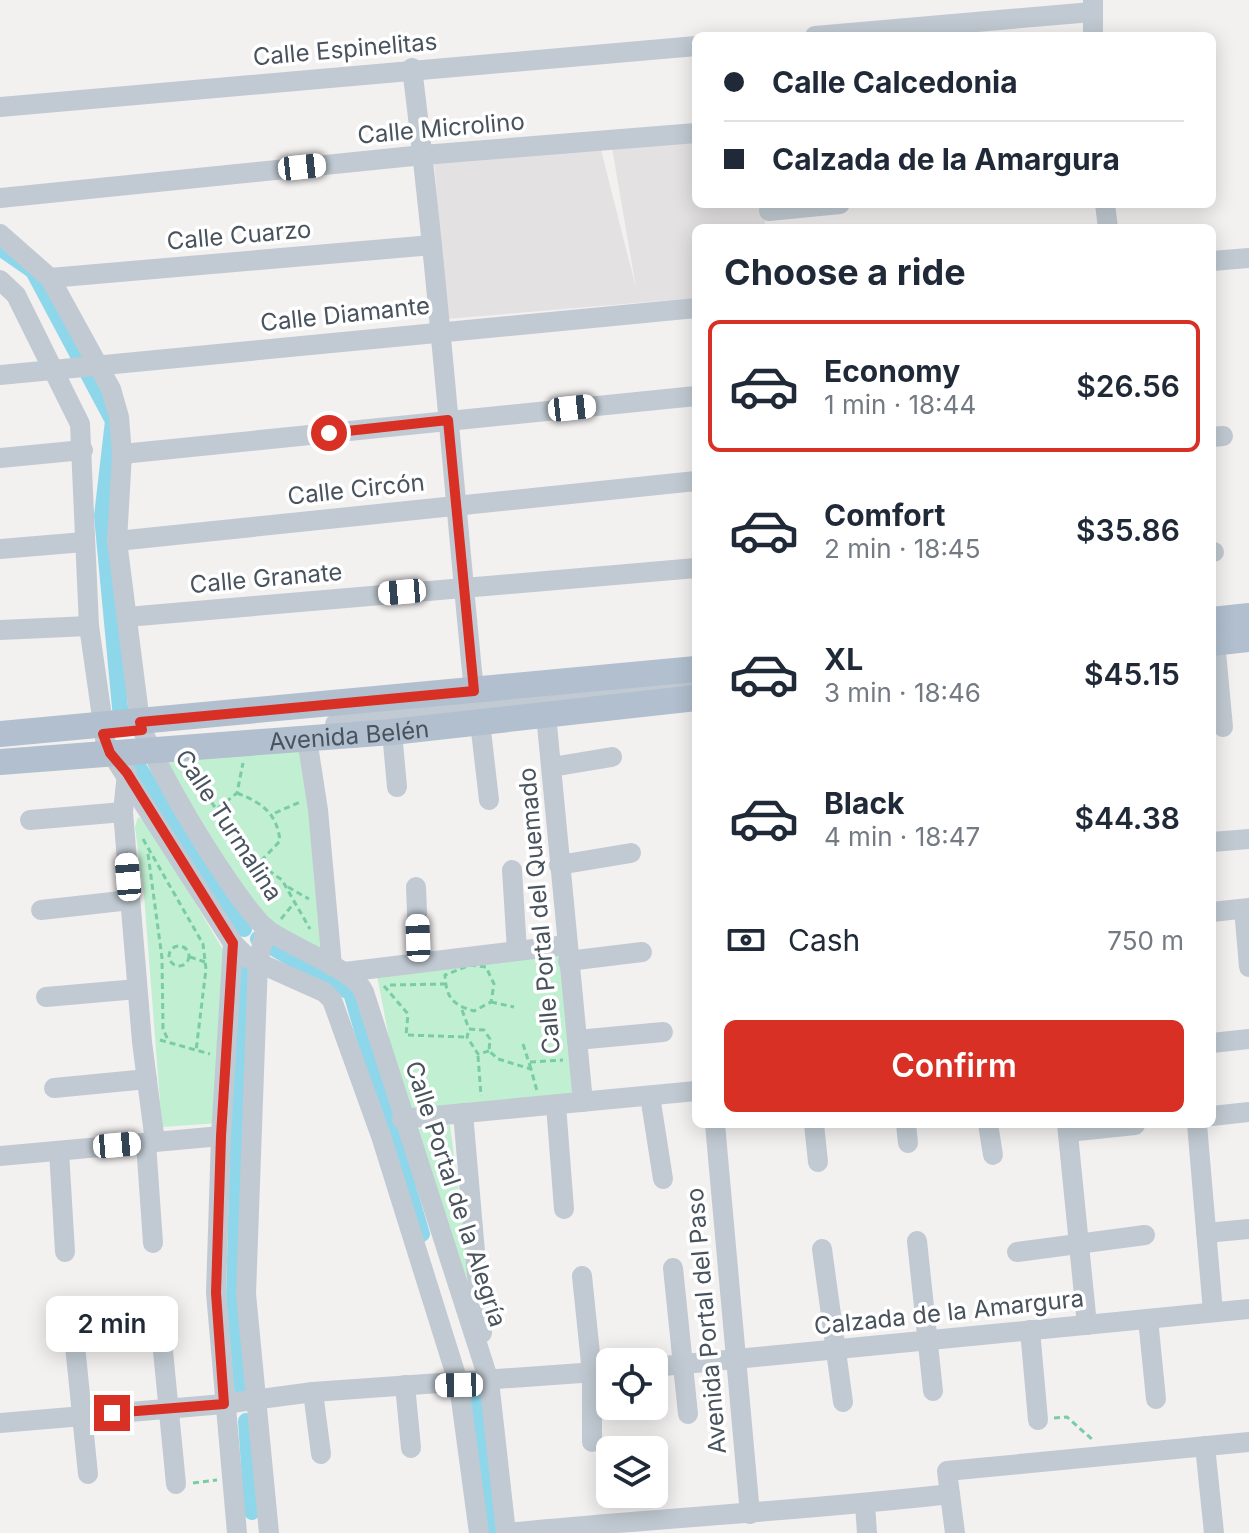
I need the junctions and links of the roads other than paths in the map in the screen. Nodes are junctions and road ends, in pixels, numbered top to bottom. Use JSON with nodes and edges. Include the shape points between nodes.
{"nodes":[{"id":1,"x":1093,"y":6,"type":"edge"},
{"id":2,"x":852,"y":32,"type":"edge"},
{"id":3,"x":1093,"y":32,"type":"edge"},
{"id":4,"x":692,"y":46,"type":"edge"},
{"id":5,"x":412,"y":68,"type":"junction"},
{"id":6,"x":0,"y":107,"type":"edge"},
{"id":7,"x":692,"y":133,"type":"edge"},
{"id":8,"x":423,"y":155,"type":"junction"},
{"id":9,"x":0,"y":198,"type":"edge"},
{"id":10,"x":812,"y":208,"type":"edge"},
{"id":11,"x":769,"y":214,"type":"edge"},
{"id":12,"x":0,"y":234,"type":"edge"},
{"id":13,"x":432,"y":245,"type":"junction"},
{"id":14,"x":1249,"y":258,"type":"edge"},
{"id":15,"x":1216,"y":261,"type":"edge"},
{"id":16,"x":50,"y":278,"type":"junction"},
{"id":17,"x":0,"y":280,"type":"edge"},
{"id":18,"x":692,"y":308,"type":"edge"},
{"id":19,"x":441,"y":330,"type":"junction"},
{"id":20,"x":76,"y":368,"type":"junction"},
{"id":21,"x":0,"y":375,"type":"edge"},
{"id":22,"x":692,"y":396,"type":"edge"},
{"id":23,"x":448,"y":420,"type":"junction"},
{"id":24,"x":83,"y":450,"type":"junction"},
{"id":25,"x":122,"y":454,"type":"junction"},
{"id":26,"x":0,"y":458,"type":"edge"},
{"id":27,"x":692,"y":481,"type":"edge"},
{"id":28,"x":454,"y":504,"type":"junction"},
{"id":29,"x":117,"y":541,"type":"junction"},
{"id":30,"x":84,"y":542,"type":"junction"},
{"id":31,"x":0,"y":549,"type":"edge"},
{"id":32,"x":692,"y":568,"type":"edge"},
{"id":33,"x":464,"y":586,"type":"junction"},
{"id":34,"x":1249,"y":616,"type":"edge"},
{"id":35,"x":127,"y":617,"type":"junction"},
{"id":36,"x":1249,"y":624,"type":"edge"},
{"id":37,"x":89,"y":626,"type":"junction"},
{"id":38,"x":0,"y":630,"type":"edge"},
{"id":39,"x":1216,"y":632,"type":"edge"},
{"id":40,"x":1249,"y":632,"type":"edge"},
{"id":41,"x":1216,"y":633,"type":"edge"},
{"id":42,"x":1216,"y":634,"type":"edge"},
{"id":43,"x":1216,"y":634,"type":"edge"},
{"id":44,"x":1249,"y":639,"type":"edge"},
{"id":45,"x":1216,"y":662,"type":"edge"},
{"id":46,"x":692,"y":670,"type":"edge"},
{"id":47,"x":692,"y":677,"type":"edge"},
{"id":48,"x":692,"y":689,"type":"edge"},
{"id":49,"x":474,"y":691,"type":"junction"},
{"id":50,"x":545,"y":698,"type":"junction"},
{"id":51,"x":692,"y":698,"type":"edge"},
{"id":52,"x":480,"y":722,"type":"junction"},
{"id":53,"x":1223,"y":727,"type":"dead end"},
{"id":54,"x":392,"y":732,"type":"junction"},
{"id":55,"x":0,"y":734,"type":"edge"},
{"id":56,"x":144,"y":736,"type":"junction"},
{"id":57,"x":307,"y":739,"type":"junction"},
{"id":58,"x":0,"y":742,"type":"edge"},
{"id":59,"x":109,"y":746,"type":"junction"},
{"id":60,"x":0,"y":754,"type":"edge"},
{"id":61,"x":612,"y":757,"type":"dead end"},
{"id":62,"x":0,"y":762,"type":"edge"},
{"id":63,"x":552,"y":767,"type":"junction"},
{"id":64,"x":397,"y":787,"type":"dead end"},
{"id":65,"x":489,"y":800,"type":"dead end"},
{"id":66,"x":123,"y":812,"type":"junction"},
{"id":67,"x":30,"y":820,"type":"dead end"},
{"id":68,"x":1249,"y":839,"type":"edge"},
{"id":69,"x":1216,"y":842,"type":"edge"},
{"id":70,"x":631,"y":853,"type":"dead end"},
{"id":71,"x":559,"y":865,"type":"junction"},
{"id":72,"x":512,"y":870,"type":"dead end"},
{"id":73,"x":416,"y":887,"type":"dead end"},
{"id":74,"x":130,"y":900,"type":"junction"},
{"id":75,"x":1246,"y":909,"type":"edge"},
{"id":76,"x":41,"y":910,"type":"dead end"},
{"id":77,"x":1216,"y":912,"type":"edge"},
{"id":78,"x":268,"y":930,"type":"junction"},
{"id":79,"x":233,"y":943,"type":"junction"},
{"id":80,"x":517,"y":951,"type":"junction"},
{"id":81,"x":642,"y":952,"type":"dead end"},
{"id":82,"x":567,"y":953,"type":"junction"},
{"id":83,"x":258,"y":962,"type":"junction"},
{"id":84,"x":419,"y":963,"type":"junction"},
{"id":85,"x":1249,"y":967,"type":"edge"},
{"id":86,"x":338,"y":969,"type":"junction"},
{"id":87,"x":137,"y":989,"type":"junction"},
{"id":88,"x":46,"y":997,"type":"dead end"},
{"id":89,"x":663,"y":1032,"type":"dead end"},
{"id":90,"x":1249,"y":1039,"type":"edge"},
{"id":91,"x":1216,"y":1043,"type":"edge"},
{"id":92,"x":578,"y":1050,"type":"junction"},
{"id":93,"x":147,"y":1079,"type":"junction"},
{"id":94,"x":54,"y":1088,"type":"dead end"},
{"id":95,"x":692,"y":1091,"type":"edge"},
{"id":96,"x":650,"y":1096,"type":"junction"},
{"id":97,"x":583,"y":1102,"type":"junction"},
{"id":98,"x":548,"y":1105,"type":"junction"},
{"id":99,"x":473,"y":1112,"type":"junction"},
{"id":100,"x":1249,"y":1112,"type":"edge"},
{"id":101,"x":1216,"y":1116,"type":"edge"},
{"id":102,"x":402,"y":1119,"type":"junction"},
{"id":103,"x":715,"y":1128,"type":"edge"},
{"id":104,"x":814,"y":1128,"type":"edge"},
{"id":105,"x":989,"y":1128,"type":"edge"},
{"id":106,"x":1068,"y":1128,"type":"edge"},
{"id":107,"x":1197,"y":1128,"type":"edge"},
{"id":108,"x":221,"y":1136,"type":"junction"},
{"id":109,"x":150,"y":1142,"type":"junction"},
{"id":110,"x":59,"y":1151,"type":"junction"},
{"id":111,"x":993,"y":1155,"type":"dead end"},
{"id":112,"x":0,"y":1156,"type":"edge"},
{"id":113,"x":818,"y":1162,"type":"dead end"},
{"id":114,"x":663,"y":1179,"type":"dead end"},
{"id":115,"x":564,"y":1209,"type":"dead end"},
{"id":116,"x":1249,"y":1229,"type":"edge"},
{"id":117,"x":1206,"y":1233,"type":"junction"},
{"id":118,"x":1145,"y":1235,"type":"dead end"},
{"id":119,"x":917,"y":1241,"type":"dead end"},
{"id":120,"x":153,"y":1243,"type":"dead end"},
{"id":121,"x":1079,"y":1244,"type":"junction"},
{"id":122,"x":822,"y":1249,"type":"dead end"},
{"id":123,"x":65,"y":1252,"type":"dead end"},
{"id":124,"x":1017,"y":1252,"type":"dead end"},
{"id":125,"x":673,"y":1268,"type":"dead end"},
{"id":126,"x":582,"y":1276,"type":"dead end"},
{"id":127,"x":1249,"y":1309,"type":"edge"},
{"id":128,"x":159,"y":1310,"type":"dead end"},
{"id":129,"x":1213,"y":1312,"type":"junction"},
{"id":130,"x":72,"y":1316,"type":"dead end"},
{"id":131,"x":1148,"y":1319,"type":"junction"},
{"id":132,"x":1087,"y":1325,"type":"junction"},
{"id":133,"x":1030,"y":1330,"type":"junction"},
{"id":134,"x":929,"y":1340,"type":"junction"},
{"id":135,"x":596,"y":1348,"type":"edge"},
{"id":136,"x":838,"y":1349,"type":"junction"},
{"id":137,"x":734,"y":1359,"type":"junction"},
{"id":138,"x":681,"y":1364,"type":"junction"},
{"id":139,"x":668,"y":1365,"type":"edge"},
{"id":140,"x":596,"y":1372,"type":"edge"},
{"id":141,"x":487,"y":1375,"type":"junction"},
{"id":142,"x":405,"y":1385,"type":"junction"},
{"id":143,"x":459,"y":1385,"type":"junction"},
{"id":144,"x":933,"y":1391,"type":"dead end"},
{"id":145,"x":313,"y":1392,"type":"junction"},
{"id":146,"x":1156,"y":1399,"type":"dead end"},
{"id":147,"x":255,"y":1400,"type":"junction"},
{"id":148,"x":843,"y":1402,"type":"dead end"},
{"id":149,"x":224,"y":1404,"type":"junction"},
{"id":150,"x":168,"y":1408,"type":"junction"},
{"id":151,"x":596,"y":1411,"type":"edge"},
{"id":152,"x":688,"y":1414,"type":"dead end"},
{"id":153,"x":84,"y":1416,"type":"junction"},
{"id":154,"x":1038,"y":1420,"type":"dead end"},
{"id":155,"x":0,"y":1423,"type":"edge"},
{"id":156,"x":592,"y":1442,"type":"dead end"},
{"id":157,"x":1249,"y":1442,"type":"edge"},
{"id":158,"x":1205,"y":1446,"type":"junction"},
{"id":159,"x":411,"y":1448,"type":"dead end"},
{"id":160,"x":321,"y":1454,"type":"dead end"},
{"id":161,"x":88,"y":1474,"type":"dead end"},
{"id":162,"x":176,"y":1484,"type":"road end"},
{"id":163,"x":950,"y":1494,"type":"junction"},
{"id":164,"x":865,"y":1504,"type":"junction"},
{"id":165,"x":750,"y":1514,"type":"junction"},
{"id":166,"x":773,"y":1523,"type":"edge"},
{"id":167,"x":682,"y":1526,"type":"edge"},
{"id":168,"x":589,"y":1529,"type":"edge"},
{"id":169,"x":237,"y":1533,"type":"edge"},
{"id":170,"x":269,"y":1533,"type":"edge"},
{"id":171,"x":479,"y":1533,"type":"edge"},
{"id":172,"x":506,"y":1533,"type":"edge"},
{"id":173,"x":867,"y":1533,"type":"edge"},
{"id":174,"x":955,"y":1533,"type":"edge"},
{"id":175,"x":1214,"y":1533,"type":"edge"}],
"edges":[{"from":1,"to":2,"type":"street"},
{"from":1,"to":3,"type":"street"},
{"from":4,"to":5,"type":"street","name":"Calle Espinelitas"},
{"from":5,"to":6,"type":"street","name":"Calle Espinelitas"},
{"from":5,"to":8,"type":"street"},
{"from":7,"to":8,"type":"street","name":"Calle Microlino"},
{"from":8,"to":9,"type":"street","name":"Calle Microlino"},
{"from":8,"to":13,"type":"street"},
{"from":10,"to":11,"type":"street"},
{"from":12,"to":16,"type":"street","name":"Calle Turmalina"},
{"from":13,"to":16,"type":"street","name":"Calle Cuarzo"},
{"from":13,"to":19,"type":"street"},
{"from":14,"to":15,"type":"street"},
{"from":16,"to":20,"type":"street","name":"Calle Turmalina"},
{"from":17,"to":20,"type":"street","name":"Calle Turmalina"},
{"from":18,"to":19,"type":"street","name":"Calle Diamante"},
{"from":19,"to":20,"type":"street","name":"Calle Diamante"},
{"from":19,"to":23,"type":"street"},
{"from":20,"to":21,"type":"street","name":"Calle Diamante"},
{"from":20,"to":24,"type":"street","name":"Calle Turmalina"},
{"from":20,"to":25,"type":"street","name":"Calle Turmalina","via":[[111,389]]},
{"from":22,"to":23,"type":"street"},
{"from":23,"to":25,"type":"street"},
{"from":23,"to":28,"type":"street"},
{"from":24,"to":26,"type":"street"},
{"from":24,"to":30,"type":"street","name":"Calle Turmalina"},
{"from":25,"to":29,"type":"street","name":"Calle Turmalina"},
{"from":27,"to":28,"type":"street","name":"Calle Circón"},
{"from":28,"to":29,"type":"street","name":"Calle Circón"},
{"from":28,"to":33,"type":"street"},
{"from":29,"to":35,"type":"street","name":"Calle Turmalina"},
{"from":30,"to":31,"type":"street"},
{"from":30,"to":37,"type":"street","name":"Calle Turmalina"},
{"from":32,"to":33,"type":"street","name":"Calle Granate"},
{"from":33,"to":35,"type":"street","name":"Calle Granate"},
{"from":33,"to":49,"type":"street"},
{"from":34,"to":39,"type":"main road"},
{"from":35,"to":56,"type":"street","name":"Calle Turmalina"},
{"from":36,"to":41,"type":"street"},
{"from":37,"to":38,"type":"street"},
{"from":37,"to":59,"type":"street","name":"Calle Turmalina"},
{"from":40,"to":42,"type":"street"},
{"from":43,"to":44,"type":"main road"},
{"from":45,"to":53,"type":"street"},
{"from":46,"to":50,"type":"main road","name":"Avenida Belén"},
{"from":47,"to":50,"type":"street"},
{"from":48,"to":50,"type":"street","via":[[650,687]]},
{"from":49,"to":50,"type":"main road","name":"Avenida Belén"},
{"from":49,"to":56,"type":"main road","name":"Avenida Belén"},
{"from":50,"to":51,"type":"main road","name":"Avenida Belén"},
{"from":50,"to":52,"type":"main road","name":"Avenida Belén"},
{"from":50,"to":56,"type":"street","via":[[434,707],[405,704]]},
{"from":50,"to":63,"type":"street","name":"Calle Portal del Quemado"},
{"from":52,"to":54,"type":"main road","name":"Avenida Belén"},
{"from":52,"to":65,"type":"street"},
{"from":54,"to":57,"type":"main road","name":"Avenida Belén"},
{"from":54,"to":64,"type":"street"},
{"from":55,"to":59,"type":"main road","name":"Avenida Belén"},
{"from":56,"to":57,"type":"main road","name":"Avenida Belén","via":[[176,748]]},
{"from":56,"to":59,"type":"main road","name":"Avenida Belén"},
{"from":56,"to":78,"type":"street","name":"Calle Turmalina","via":[[226,875]]},
{"from":57,"to":86,"type":"street"},
{"from":58,"to":59,"type":"street"},
{"from":59,"to":60,"type":"street"},
{"from":59,"to":62,"type":"main road","name":"Avenida Belén"},
{"from":59,"to":66,"type":"street"},
{"from":59,"to":79,"type":"street","name":"Calle Turmalina"},
{"from":61,"to":63,"type":"street"},
{"from":63,"to":71,"type":"street","name":"Calle Portal del Quemado"},
{"from":66,"to":67,"type":"street"},
{"from":66,"to":74,"type":"street"},
{"from":68,"to":69,"type":"street"},
{"from":70,"to":71,"type":"street"},
{"from":71,"to":82,"type":"street","name":"Calle Portal del Quemado"},
{"from":72,"to":80,"type":"street"},
{"from":73,"to":84,"type":"street"},
{"from":74,"to":76,"type":"street"},
{"from":74,"to":87,"type":"street"},
{"from":75,"to":77,"type":"street"},
{"from":75,"to":85,"type":"street"},
{"from":78,"to":83,"type":"street","name":"Calle Turmalina"},
{"from":78,"to":86,"type":"street","name":"Calle Portal de la Alegría"},
{"from":79,"to":83,"type":"street"},
{"from":79,"to":108,"type":"street"},
{"from":80,"to":82,"type":"street"},
{"from":80,"to":84,"type":"street"},
{"from":81,"to":82,"type":"street"},
{"from":82,"to":92,"type":"street","name":"Calle Portal del Quemado"},
{"from":83,"to":143,"type":"street","via":[[332,1000]]},
{"from":83,"to":147,"type":"street","name":"Calle Turmalina","via":[[246,1294]]},
{"from":84,"to":86,"type":"street"},
{"from":86,"to":102,"type":"street","name":"Calle Portal de la Alegría","via":[[355,977],[364,992]]},
{"from":87,"to":88,"type":"street"},
{"from":87,"to":93,"type":"street"},
{"from":89,"to":92,"type":"street"},
{"from":90,"to":91,"type":"street"},
{"from":92,"to":97,"type":"street","name":"Calle Portal del Quemado"},
{"from":93,"to":94,"type":"street"},
{"from":93,"to":109,"type":"street"},
{"from":95,"to":96,"type":"street"},
{"from":96,"to":97,"type":"street"},
{"from":96,"to":114,"type":"street"},
{"from":97,"to":98,"type":"street"},
{"from":98,"to":99,"type":"street"},
{"from":98,"to":115,"type":"street"},
{"from":99,"to":102,"type":"street"},
{"from":99,"to":141,"type":"street"},
{"from":100,"to":101,"type":"street"},
{"from":102,"to":141,"type":"street","name":"Calle Portal de la Alegría"},
{"from":103,"to":137,"type":"street","name":"Avenida Portal del Paso"},
{"from":104,"to":113,"type":"street"},
{"from":105,"to":111,"type":"street"},
{"from":106,"to":121,"type":"street"},
{"from":107,"to":117,"type":"street"},
{"from":108,"to":109,"type":"street"},
{"from":108,"to":149,"type":"street","via":[[216,1293]]},
{"from":109,"to":110,"type":"street"},
{"from":109,"to":120,"type":"street"},
{"from":110,"to":112,"type":"street"},
{"from":110,"to":123,"type":"street"},
{"from":116,"to":117,"type":"street"},
{"from":117,"to":129,"type":"street"},
{"from":118,"to":121,"type":"street"},
{"from":119,"to":134,"type":"street"},
{"from":121,"to":124,"type":"street"},
{"from":121,"to":132,"type":"street"},
{"from":122,"to":136,"type":"street"},
{"from":125,"to":138,"type":"street"},
{"from":126,"to":135,"type":"street"},
{"from":127,"to":129,"type":"street","name":"Calzada de la Amargura"},
{"from":128,"to":150,"type":"street"},
{"from":129,"to":131,"type":"street","name":"Calzada de la Amargura"},
{"from":130,"to":153,"type":"street"},
{"from":131,"to":132,"type":"street","name":"Calzada de la Amargura"},
{"from":131,"to":146,"type":"street"},
{"from":132,"to":133,"type":"street","name":"Calzada de la Amargura"},
{"from":133,"to":134,"type":"street","name":"Calzada de la Amargura"},
{"from":133,"to":154,"type":"street"},
{"from":134,"to":136,"type":"street","name":"Calzada de la Amargura"},
{"from":134,"to":144,"type":"street"},
{"from":136,"to":137,"type":"street","name":"Calzada de la Amargura"},
{"from":136,"to":148,"type":"street"},
{"from":137,"to":138,"type":"street","name":"Calzada de la Amargura"},
{"from":137,"to":165,"type":"street","name":"Avenida Portal del Paso"},
{"from":138,"to":139,"type":"street","name":"Calzada de la Amargura"},
{"from":138,"to":152,"type":"street"},
{"from":140,"to":141,"type":"street"},
{"from":141,"to":143,"type":"street"},
{"from":141,"to":172,"type":"street","name":"Calle Portal de la Alegría"},
{"from":142,"to":143,"type":"street"},
{"from":142,"to":145,"type":"street"},
{"from":142,"to":159,"type":"street"},
{"from":143,"to":171,"type":"street"},
{"from":145,"to":147,"type":"street"},
{"from":145,"to":160,"type":"street"},
{"from":147,"to":149,"type":"street"},
{"from":147,"to":170,"type":"street","name":"Calle Turmalina"},
{"from":149,"to":150,"type":"street"},
{"from":149,"to":169,"type":"street"},
{"from":150,"to":153,"type":"street"},
{"from":150,"to":162,"type":"street"},
{"from":151,"to":156,"type":"street"},
{"from":153,"to":155,"type":"street"},
{"from":153,"to":161,"type":"street"},
{"from":157,"to":158,"type":"street"},
{"from":158,"to":163,"type":"street","via":[[947,1471]]},
{"from":158,"to":175,"type":"street"},
{"from":163,"to":164,"type":"street"},
{"from":163,"to":174,"type":"street"},
{"from":164,"to":166,"type":"street"},
{"from":164,"to":173,"type":"street"},
{"from":165,"to":166,"type":"street"},
{"from":165,"to":167,"type":"street"},
{"from":167,"to":168,"type":"street"},
{"from":168,"to":172,"type":"street"}]}
